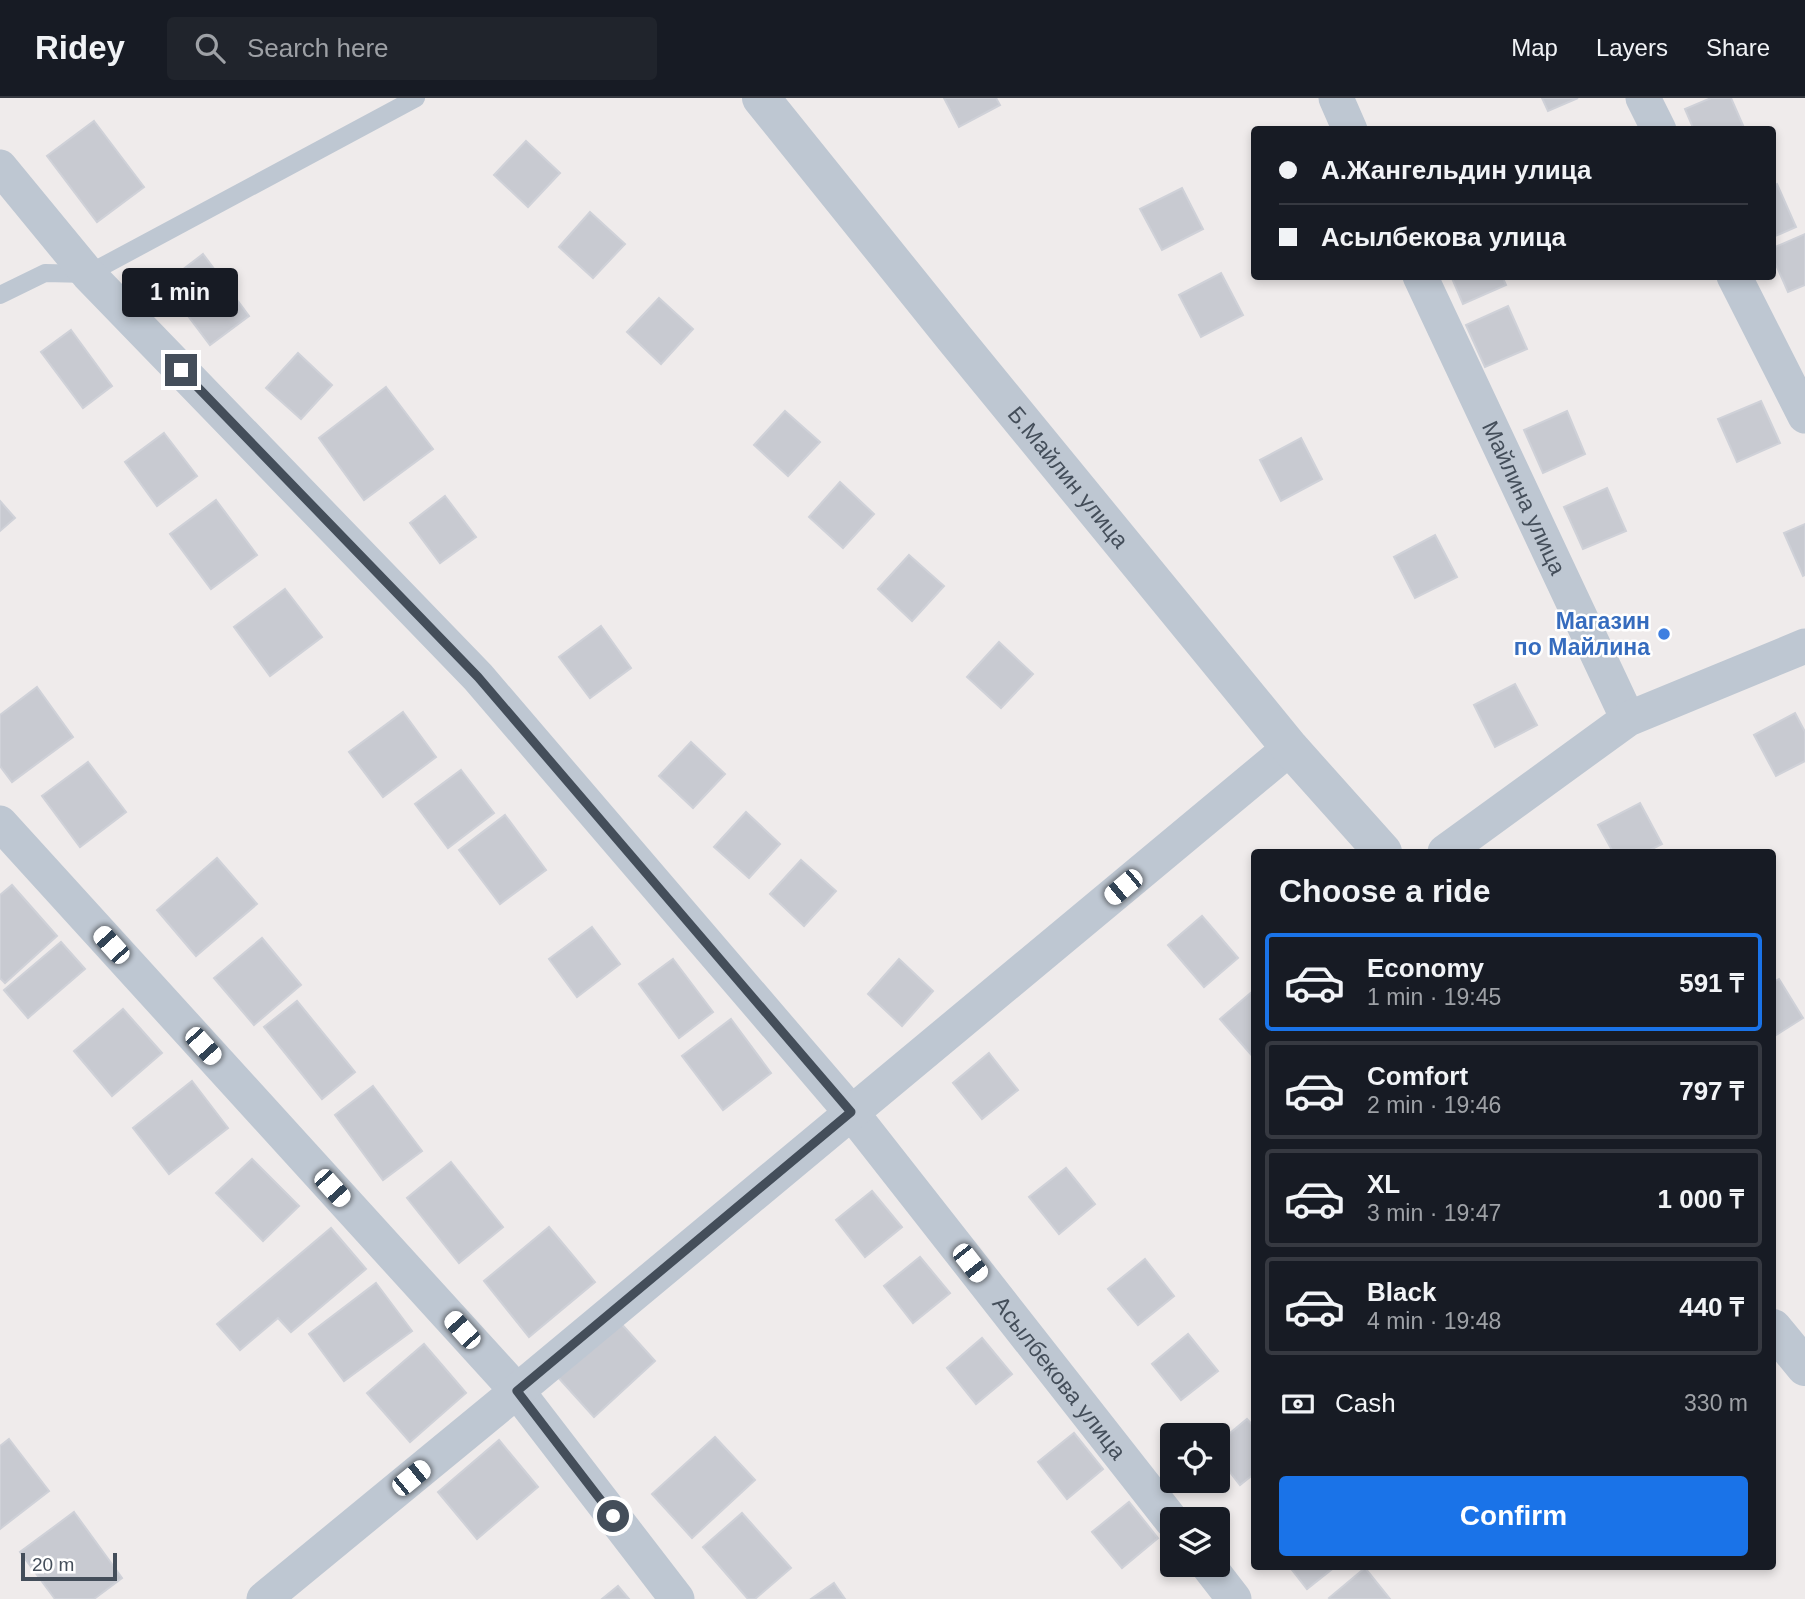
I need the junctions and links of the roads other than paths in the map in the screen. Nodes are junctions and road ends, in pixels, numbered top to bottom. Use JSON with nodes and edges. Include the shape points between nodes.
{"nodes":[{"id":1,"x":416,"y":98,"type":"edge"},
{"id":2,"x":761,"y":98,"type":"edge"},
{"id":3,"x":1336,"y":98,"type":"edge"},
{"id":4,"x":1643,"y":98,"type":"edge"},
{"id":5,"x":1348,"y":126,"type":"edge"},
{"id":6,"x":1658,"y":126,"type":"edge"},
{"id":7,"x":0,"y":167,"type":"edge"},
{"id":8,"x":88,"y":274,"type":"junction"},
{"id":9,"x":1422,"y":280,"type":"edge"},
{"id":10,"x":1736,"y":280,"type":"edge"},
{"id":11,"x":0,"y":295,"type":"edge"},
{"id":12,"x":1805,"y":416,"type":"edge"},
{"id":13,"x":1805,"y":646,"type":"edge"},
{"id":14,"x":1628,"y":719,"type":"junction"},
{"id":15,"x":1290,"y":748,"type":"junction"},
{"id":16,"x":0,"y":823,"type":"edge"},
{"id":17,"x":1380,"y":849,"type":"edge"},
{"id":18,"x":1449,"y":849,"type":"edge"},
{"id":19,"x":851,"y":1112,"type":"junction"},
{"id":20,"x":1776,"y":1332,"type":"edge"},
{"id":21,"x":1805,"y":1367,"type":"edge"},
{"id":22,"x":517,"y":1391,"type":"junction"},
{"id":23,"x":1161,"y":1507,"type":"edge"},
{"id":24,"x":1216,"y":1577,"type":"edge"},
{"id":25,"x":264,"y":1599,"type":"edge"},
{"id":26,"x":677,"y":1599,"type":"edge"},
{"id":27,"x":1234,"y":1599,"type":"edge"}],
"edges":[{"from":1,"to":8,"type":"lane"},
{"from":2,"to":15,"type":"street","name":"Б.Майлин улица"},
{"from":3,"to":5,"type":"street"},
{"from":4,"to":6,"type":"street"},
{"from":7,"to":8,"type":"street","name":"Асылбекова улица"},
{"from":8,"to":11,"type":"lane","via":[[45,273]]},
{"from":8,"to":19,"type":"street","name":"Асылбекова улица","via":[[478,677]]},
{"from":9,"to":14,"type":"street","name":"Майлина улица"},
{"from":10,"to":12,"type":"street"},
{"from":13,"to":14,"type":"street"},
{"from":14,"to":18,"type":"street"},
{"from":15,"to":17,"type":"street","name":"Б.Майлин улица"},
{"from":15,"to":19,"type":"street"},
{"from":16,"to":22,"type":"street"},
{"from":19,"to":22,"type":"street"},
{"from":19,"to":23,"type":"street","name":"Асылбекова улица"},
{"from":20,"to":21,"type":"street"},
{"from":22,"to":25,"type":"street"},
{"from":22,"to":26,"type":"street"},
{"from":24,"to":27,"type":"street"}]}
